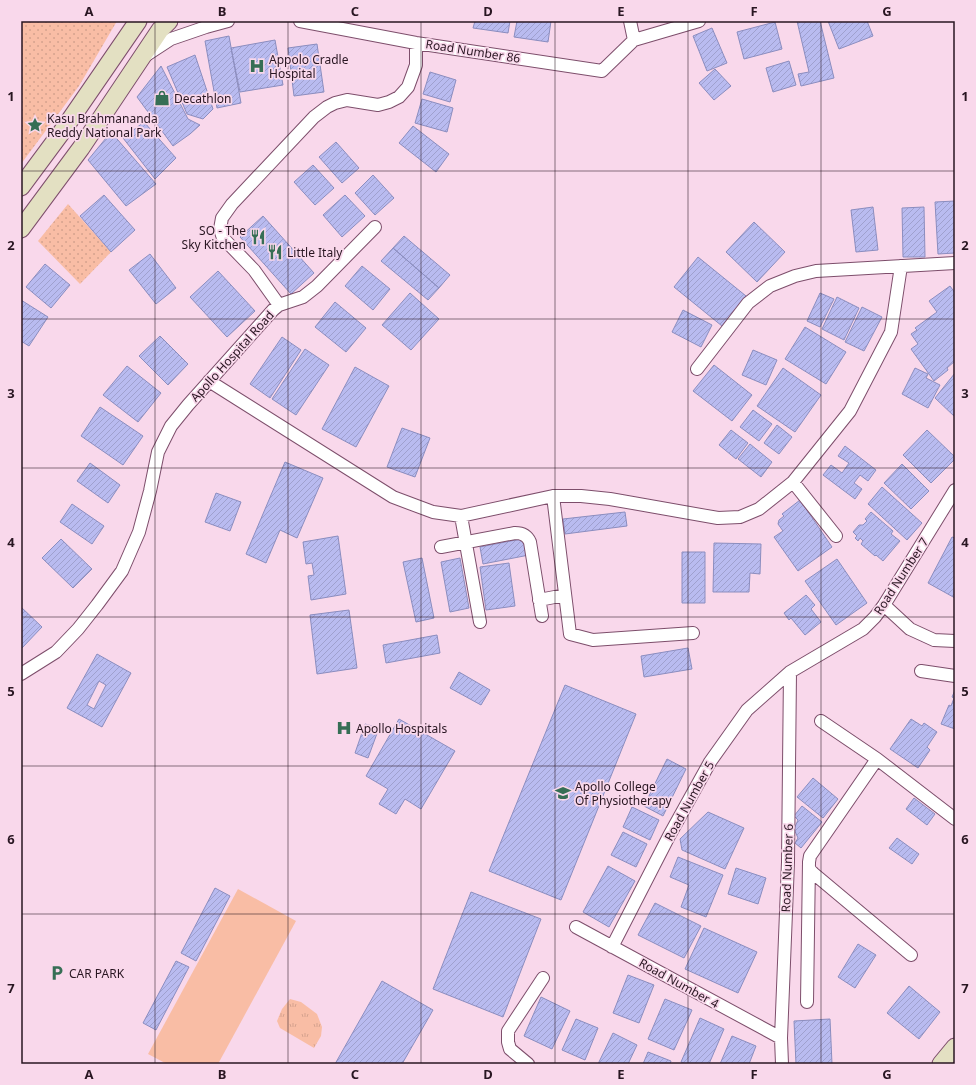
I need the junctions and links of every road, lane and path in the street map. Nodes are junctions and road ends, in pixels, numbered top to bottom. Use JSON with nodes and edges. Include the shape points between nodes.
{"nodes":[{"id":1,"x":138,"y":21,"type":"edge"},
{"id":2,"x":169,"y":21,"type":"edge"},
{"id":3,"x":228,"y":21,"type":"edge"},
{"id":4,"x":300,"y":21,"type":"edge"},
{"id":5,"x":630,"y":21,"type":"edge"},
{"id":6,"x":699,"y":21,"type":"edge"},
{"id":7,"x":634,"y":40,"type":"junction"},
{"id":8,"x":416,"y":43,"type":"junction"},
{"id":9,"x":142,"y":58,"type":"junction"},
{"id":10,"x":21,"y":187,"type":"edge"},
{"id":11,"x":375,"y":227,"type":"dead end"},
{"id":12,"x":21,"y":229,"type":"edge"},
{"id":13,"x":955,"y":263,"type":"edge"},
{"id":14,"x":901,"y":266,"type":"junction"},
{"id":15,"x":279,"y":305,"type":"junction"},
{"id":16,"x":697,"y":369,"type":"dead end"},
{"id":17,"x":209,"y":381,"type":"junction"},
{"id":18,"x":793,"y":482,"type":"junction"},
{"id":19,"x":955,"y":490,"type":"edge"},
{"id":20,"x":553,"y":496,"type":"junction"},
{"id":21,"x":461,"y":516,"type":"junction"},
{"id":22,"x":836,"y":536,"type":"dead end"},
{"id":23,"x":466,"y":542,"type":"junction"},
{"id":24,"x":441,"y":547,"type":"dead end"},
{"id":25,"x":565,"y":596,"type":"junction"},
{"id":26,"x":539,"y":600,"type":"junction"},
{"id":27,"x":884,"y":605,"type":"junction"},
{"id":28,"x":542,"y":616,"type":"dead end"},
{"id":29,"x":480,"y":622,"type":"dead end"},
{"id":30,"x":693,"y":634,"type":"dead end"},
{"id":31,"x":955,"y":641,"type":"edge"},
{"id":32,"x":22,"y":672,"type":"edge"},
{"id":33,"x":790,"y":672,"type":"junction"},
{"id":34,"x":921,"y":672,"type":"dead end"},
{"id":35,"x":955,"y":676,"type":"edge"},
{"id":36,"x":821,"y":721,"type":"dead end"},
{"id":37,"x":877,"y":759,"type":"junction"},
{"id":38,"x":955,"y":819,"type":"edge"},
{"id":39,"x":809,"y":867,"type":"junction"},
{"id":40,"x":576,"y":927,"type":"dead end"},
{"id":41,"x":612,"y":946,"type":"junction"},
{"id":42,"x":911,"y":955,"type":"dead end"},
{"id":43,"x":543,"y":978,"type":"dead end"},
{"id":44,"x":807,"y":1002,"type":"dead end"},
{"id":45,"x":781,"y":1038,"type":"junction"},
{"id":46,"x":955,"y":1047,"type":"edge"},
{"id":47,"x":528,"y":1064,"type":"edge"},
{"id":48,"x":782,"y":1064,"type":"edge"},
{"id":49,"x":941,"y":1064,"type":"edge"}],
"edges":[{"from":1,"to":10,"type":"main road"},
{"from":2,"to":9,"type":"main road"},
{"from":3,"to":9,"type":"street","via":[[171,39]]},
{"from":4,"to":8,"type":"street","name":"Road Number 86"},
{"from":5,"to":7,"type":"street"},
{"from":6,"to":7,"type":"street"},
{"from":7,"to":8,"type":"street","name":"Road Number 86","via":[[602,71]]},
{"from":8,"to":15,"type":"street","name":"Apollo Hospital Road","via":[[416,66],[408,87],[400,97],[378,105],[347,100],[335,102],[327,107],[314,117],[232,204],[222,218],[220,229],[223,238],[254,270]]},
{"from":9,"to":12,"type":"main road","via":[[81,148]]},
{"from":11,"to":15,"type":"street","via":[[318,286],[304,297]]},
{"from":13,"to":14,"type":"street"},
{"from":14,"to":16,"type":"street","via":[[816,271],[794,276],[770,286],[748,303]]},
{"from":14,"to":18,"type":"street","via":[[891,332],[850,411]]},
{"from":15,"to":17,"type":"street","name":"Apollo Hospital Road"},
{"from":17,"to":21,"type":"street","via":[[393,498],[432,512]]},
{"from":17,"to":32,"type":"street","name":"Apollo Hospital Road","via":[[171,426],[158,452],[139,532],[122,571],[78,629],[56,652]]},
{"from":18,"to":20,"type":"street","via":[[759,509],[740,517],[718,518],[595,497]]},
{"from":18,"to":22,"type":"street"},
{"from":19,"to":27,"type":"street","name":"Road Number 7"},
{"from":20,"to":21,"type":"street"},
{"from":20,"to":25,"type":"street"},
{"from":21,"to":23,"type":"street"},
{"from":23,"to":24,"type":"street"},
{"from":23,"to":26,"type":"street","via":[[515,533],[526,536],[530,542]]},
{"from":23,"to":29,"type":"street"},
{"from":25,"to":26,"type":"street"},
{"from":25,"to":30,"type":"street","via":[[570,634],[593,640]]},
{"from":26,"to":28,"type":"street"},
{"from":27,"to":31,"type":"street","via":[[910,629],[934,640]]},
{"from":27,"to":33,"type":"street","name":"Road Number 7","via":[[863,629]]},
{"from":33,"to":41,"type":"street","name":"Road Number 5","via":[[747,710],[710,762]]},
{"from":33,"to":45,"type":"street","name":"Road Number 6","via":[[788,862]]},
{"from":34,"to":35,"type":"street"},
{"from":36,"to":37,"type":"street"},
{"from":37,"to":38,"type":"street"},
{"from":37,"to":39,"type":"street","via":[[810,856]]},
{"from":39,"to":42,"type":"street"},
{"from":39,"to":44,"type":"street"},
{"from":40,"to":41,"type":"street","name":"Road Number 4"},
{"from":41,"to":45,"type":"street","name":"Road Number 4"},
{"from":43,"to":47,"type":"street","via":[[508,1031],[510,1049]]},
{"from":45,"to":48,"type":"street","name":"Road Number 6"},
{"from":46,"to":49,"type":"main road"}]}
